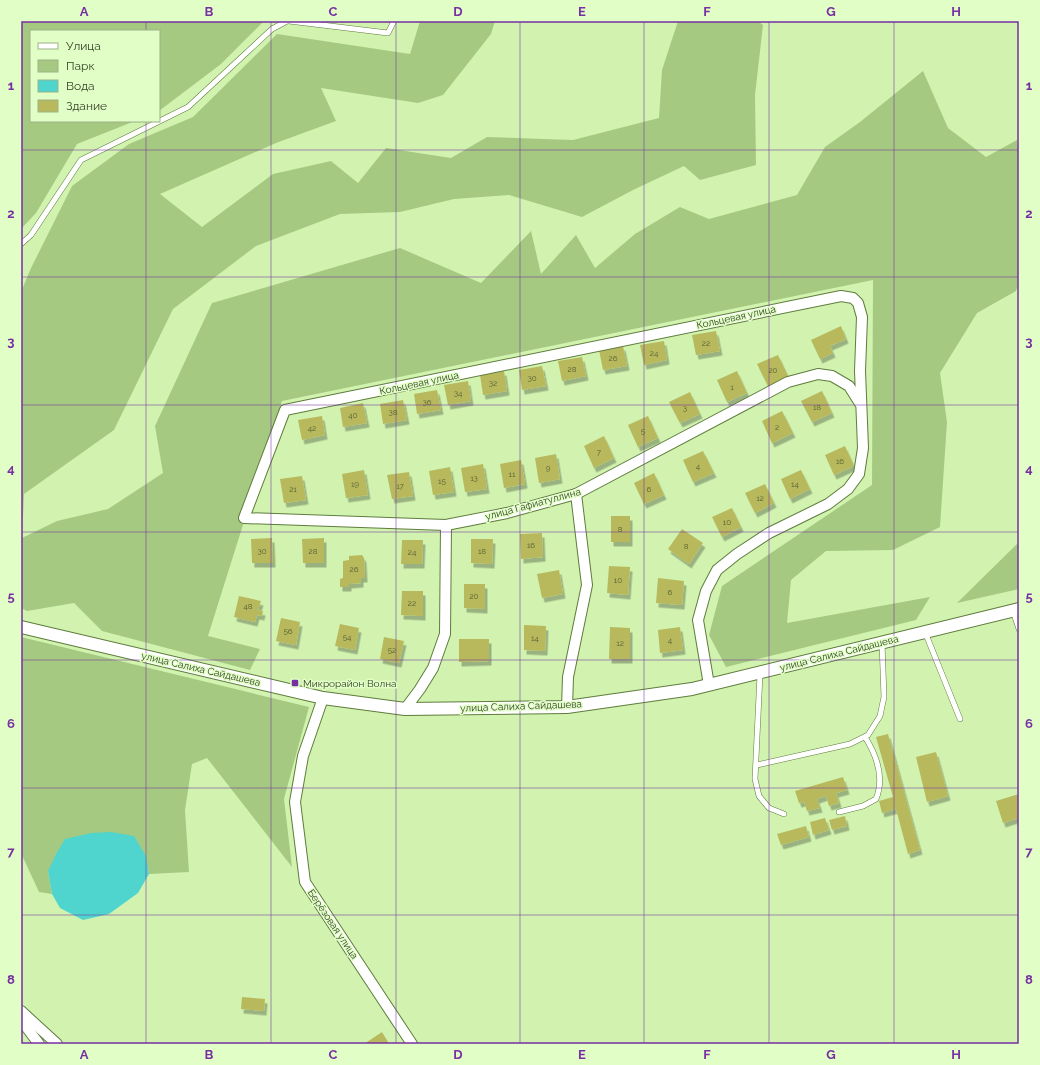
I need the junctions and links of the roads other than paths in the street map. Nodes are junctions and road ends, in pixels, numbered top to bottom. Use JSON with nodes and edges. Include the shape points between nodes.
{"nodes":[{"id":1,"x":288,"y":21,"type":"edge"},
{"id":2,"x":394,"y":21,"type":"edge"},
{"id":3,"x":160,"y":121,"type":"edge"},
{"id":4,"x":158,"y":122,"type":"edge"},
{"id":5,"x":21,"y":244,"type":"edge"},
{"id":6,"x":861,"y":405,"type":"junction"},
{"id":7,"x":576,"y":494,"type":"junction"},
{"id":8,"x":259,"y":519,"type":"joint"},
{"id":9,"x":446,"y":525,"type":"junction"},
{"id":10,"x":1016,"y":610,"type":"edge"},
{"id":11,"x":21,"y":627,"type":"edge"},
{"id":12,"x":1019,"y":629,"type":"edge"},
{"id":13,"x":924,"y":632,"type":"junction"},
{"id":14,"x":882,"y":643,"type":"junction"},
{"id":15,"x":760,"y":672,"type":"junction"},
{"id":16,"x":709,"y":685,"type":"junction"},
{"id":17,"x":323,"y":698,"type":"junction"},
{"id":18,"x":566,"y":707,"type":"junction"},
{"id":19,"x":405,"y":709,"type":"junction"},
{"id":20,"x":960,"y":719,"type":"dead end"},
{"id":21,"x":865,"y":737,"type":"junction"},
{"id":22,"x":757,"y":765,"type":"junction"},
{"id":23,"x":839,"y":812,"type":"dead end"},
{"id":24,"x":784,"y":814,"type":"dead end"},
{"id":25,"x":21,"y":1011,"type":"edge"},
{"id":26,"x":21,"y":1020,"type":"edge"},
{"id":27,"x":39,"y":1044,"type":"edge"},
{"id":28,"x":57,"y":1044,"type":"edge"},
{"id":29,"x":412,"y":1044,"type":"edge"}],
"edges":[{"from":1,"to":2,"type":"lane","via":[[388,33]]},
{"from":1,"to":3,"type":"lane","via":[[272,29],[188,107]]},
{"from":4,"to":5,"type":"lane","via":[[81,160],[32,235]]},
{"from":6,"to":7,"type":"street","name":"улица Гафиатуллина","via":[[849,386],[832,376],[818,374],[788,382]]},
{"from":6,"to":8,"type":"street","name":"Кольцевая улица","via":[[862,317],[858,303],[853,298],[841,296],[285,410],[244,518]]},
{"from":6,"to":16,"type":"street","name":"Кольцевая улица","via":[[863,448],[859,474],[848,488],[828,504],[769,533],[717,570],[706,591],[698,620]]},
{"from":7,"to":9,"type":"street","name":"улица Гафиатуллина","via":[[507,513]]},
{"from":7,"to":18,"type":"street","via":[[586,585],[568,677]]},
{"from":8,"to":9,"type":"street","name":"улица Гафиатуллина"},
{"from":9,"to":19,"type":"street","via":[[445,634],[433,668]]},
{"from":10,"to":12,"type":"lane"},
{"from":10,"to":13,"type":"street","name":"улица Салиха Сайдашева"},
{"from":11,"to":17,"type":"street","name":"улица Салиха Сайдашева"},
{"from":13,"to":14,"type":"street","name":"улица Салиха Сайдашева"},
{"from":13,"to":20,"type":"lane"},
{"from":14,"to":15,"type":"street","name":"улица Салиха Сайдашева"},
{"from":14,"to":21,"type":"lane","via":[[884,697],[880,716]]},
{"from":15,"to":16,"type":"street","name":"улица Салиха Сайдашева"},
{"from":15,"to":22,"type":"lane"},
{"from":16,"to":18,"type":"street","name":"улица Салиха Сайдашева"},
{"from":17,"to":19,"type":"street","name":"улица Салиха Сайдашева"},
{"from":17,"to":29,"type":"street","name":"Берёзовая улица","via":[[303,756],[295,802],[305,882]]},
{"from":18,"to":19,"type":"street","name":"улица Салиха Сайдашева"},
{"from":21,"to":22,"type":"lane","via":[[850,744]]},
{"from":21,"to":23,"type":"lane","via":[[874,751],[881,789],[876,799],[864,806]]},
{"from":22,"to":24,"type":"lane","via":[[759,796],[769,808]]},
{"from":25,"to":28,"type":"street"},
{"from":26,"to":27,"type":"street"}]}
